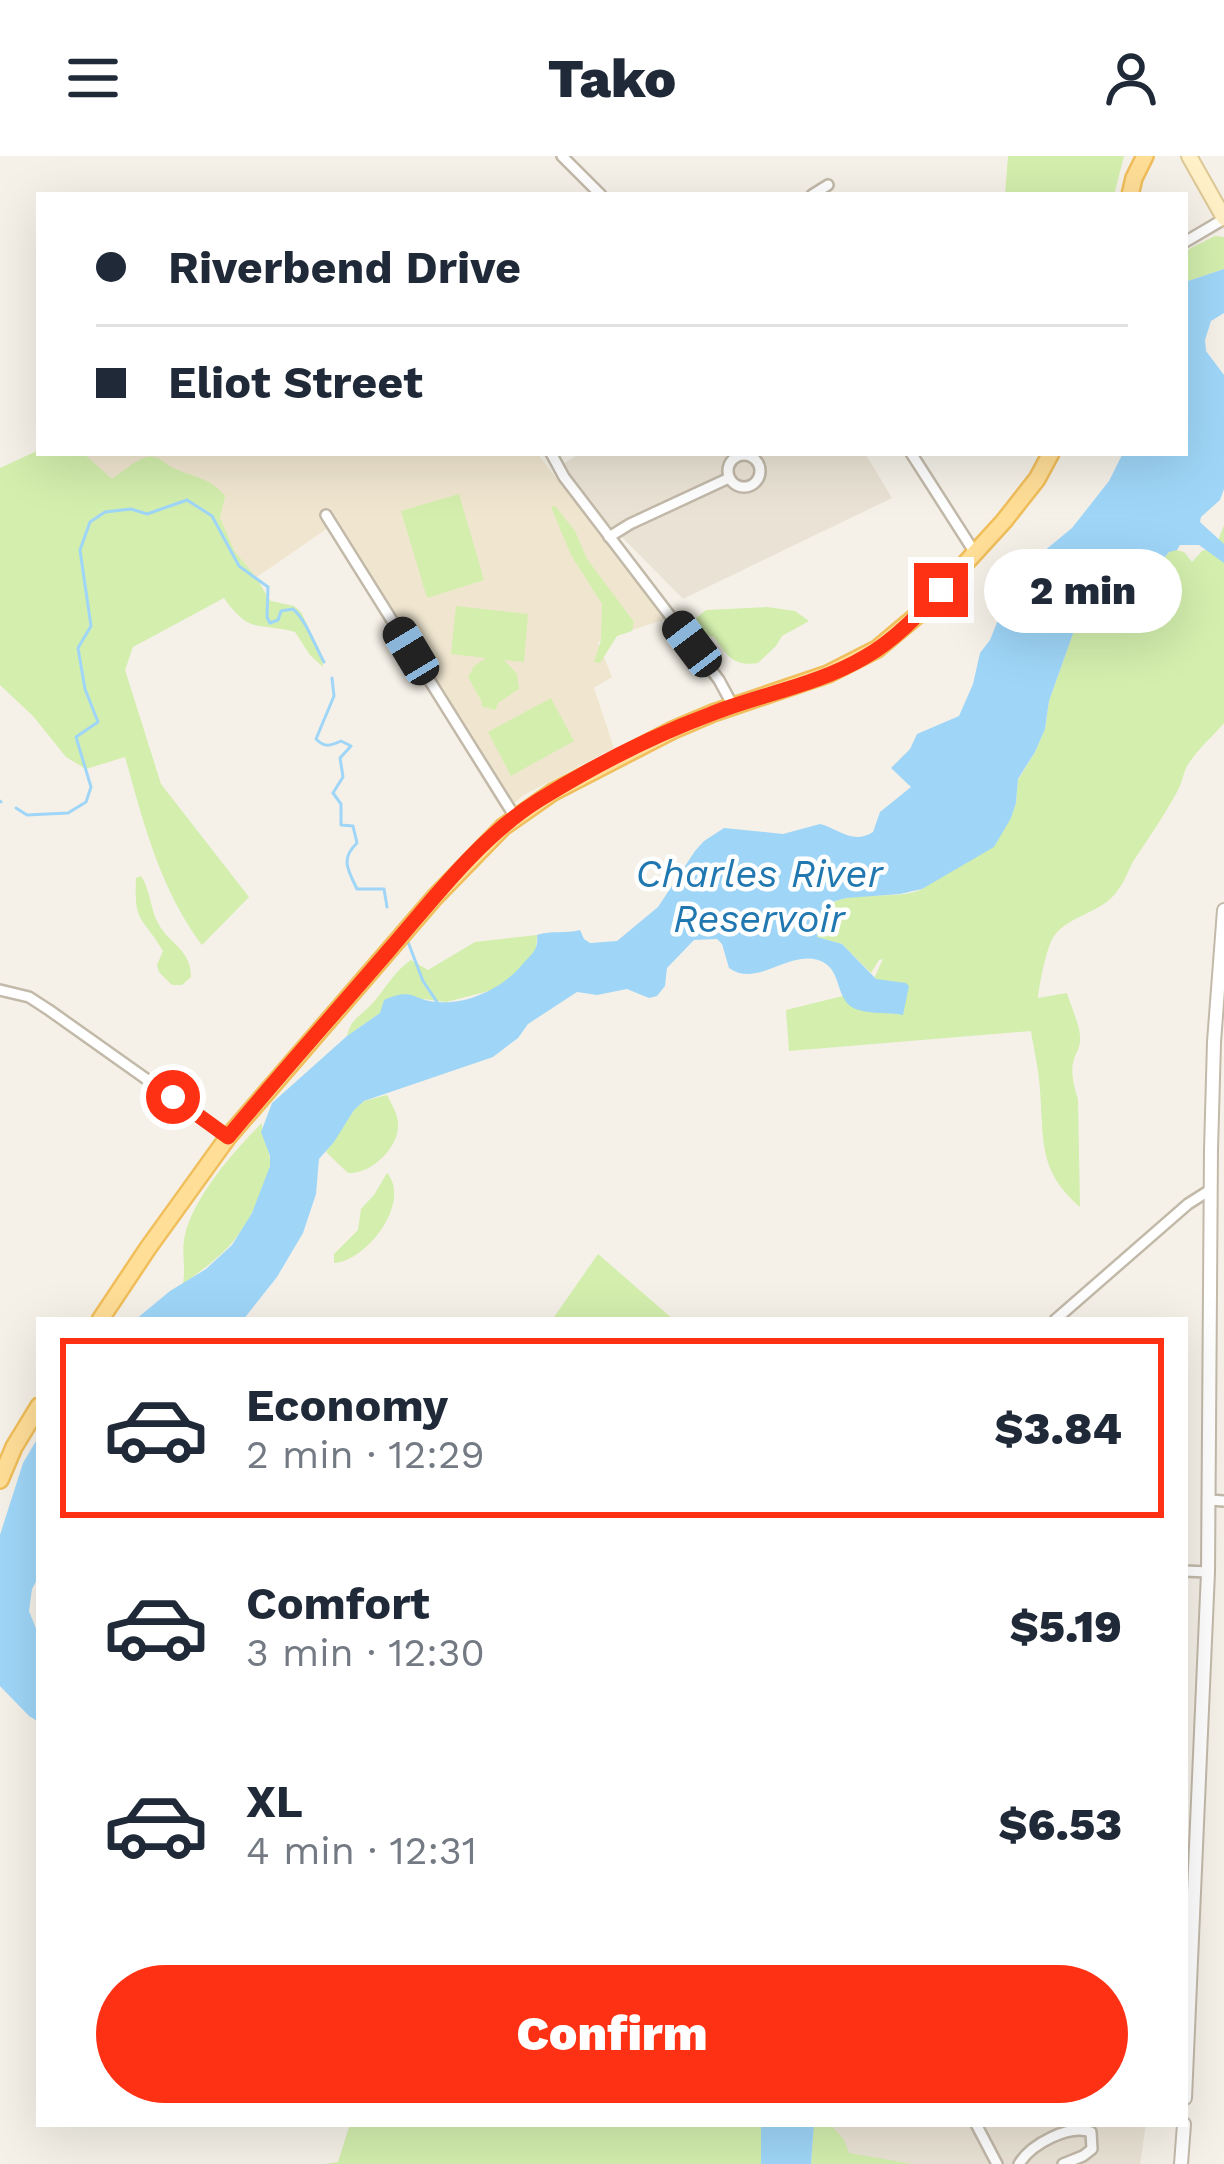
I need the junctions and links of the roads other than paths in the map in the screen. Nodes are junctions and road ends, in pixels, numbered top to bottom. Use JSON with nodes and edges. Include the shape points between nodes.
{"nodes":[{"id":1,"x":562,"y":156,"type":"edge"},
{"id":2,"x":1145,"y":156,"type":"edge"},
{"id":3,"x":1189,"y":156,"type":"edge"},
{"id":4,"x":828,"y":185,"type":"dead end"},
{"id":5,"x":598,"y":192,"type":"edge"},
{"id":6,"x":817,"y":192,"type":"edge"},
{"id":7,"x":1131,"y":192,"type":"edge"},
{"id":8,"x":1224,"y":219,"type":"edge"},
{"id":9,"x":1188,"y":240,"type":"edge"},
{"id":10,"x":553,"y":456,"type":"edge"},
{"id":11,"x":913,"y":456,"type":"edge"},
{"id":12,"x":1049,"y":456,"type":"edge"},
{"id":13,"x":729,"y":478,"type":"dead end"},
{"id":14,"x":326,"y":515,"type":"dead end"},
{"id":15,"x":609,"y":537,"type":"junction"},
{"id":16,"x":975,"y":553,"type":"junction"},
{"id":17,"x":733,"y":706,"type":"junction"},
{"id":18,"x":515,"y":817,"type":"junction"},
{"id":19,"x":1224,"y":910,"type":"edge"},
{"id":20,"x":1,"y":988,"type":"edge"},
{"id":21,"x":228,"y":1137,"type":"junction"},
{"id":22,"x":1210,"y":1190,"type":"junction"},
{"id":23,"x":1216,"y":1237,"type":"edge"},
{"id":24,"x":102,"y":1317,"type":"edge"},
{"id":25,"x":1058,"y":1317,"type":"edge"},
{"id":26,"x":36,"y":1410,"type":"edge"},
{"id":27,"x":7,"y":1444,"type":"edge"},
{"id":28,"x":0,"y":1480,"type":"edge"},
{"id":29,"x":1216,"y":1501,"type":"edge"},
{"id":30,"x":1188,"y":1571,"type":"edge"},
{"id":31,"x":1208,"y":1572,"type":"junction"},
{"id":32,"x":1188,"y":2029,"type":"edge"},
{"id":33,"x":978,"y":2127,"type":"edge"},
{"id":34,"x":1184,"y":2127,"type":"edge"},
{"id":35,"x":997,"y":2164,"type":"edge"},
{"id":36,"x":1019,"y":2164,"type":"edge"},
{"id":37,"x":1064,"y":2164,"type":"edge"},
{"id":38,"x":1181,"y":2164,"type":"edge"}],
"edges":[{"from":1,"to":5,"type":"street"},
{"from":2,"to":7,"type":"main road"},
{"from":3,"to":8,"type":"main road"},
{"from":4,"to":6,"type":"street"},
{"from":8,"to":9,"type":"street"},
{"from":10,"to":15,"type":"street"},
{"from":11,"to":16,"type":"street"},
{"from":12,"to":16,"type":"main road"},
{"from":13,"to":15,"type":"street"},
{"from":14,"to":18,"type":"street"},
{"from":15,"to":17,"type":"street"},
{"from":16,"to":17,"type":"main road","via":[[866,656]]},
{"from":17,"to":18,"type":"main road","via":[[616,758]]},
{"from":18,"to":21,"type":"main road","via":[[435,897]]},
{"from":19,"to":22,"type":"street"},
{"from":20,"to":21,"type":"street","via":[[50,1010]]},
{"from":21,"to":24,"type":"main road"},
{"from":22,"to":23,"type":"street"},
{"from":22,"to":25,"type":"street"},
{"from":23,"to":29,"type":"street"},
{"from":26,"to":27,"type":"main road"},
{"from":27,"to":28,"type":"main road"},
{"from":29,"to":31,"type":"street"},
{"from":30,"to":31,"type":"street"},
{"from":31,"to":32,"type":"street"},
{"from":33,"to":35,"type":"street"},
{"from":34,"to":38,"type":"street"},
{"from":36,"to":37,"type":"street","via":[[1069,2131],[1091,2132],[1092,2149]]}]}
